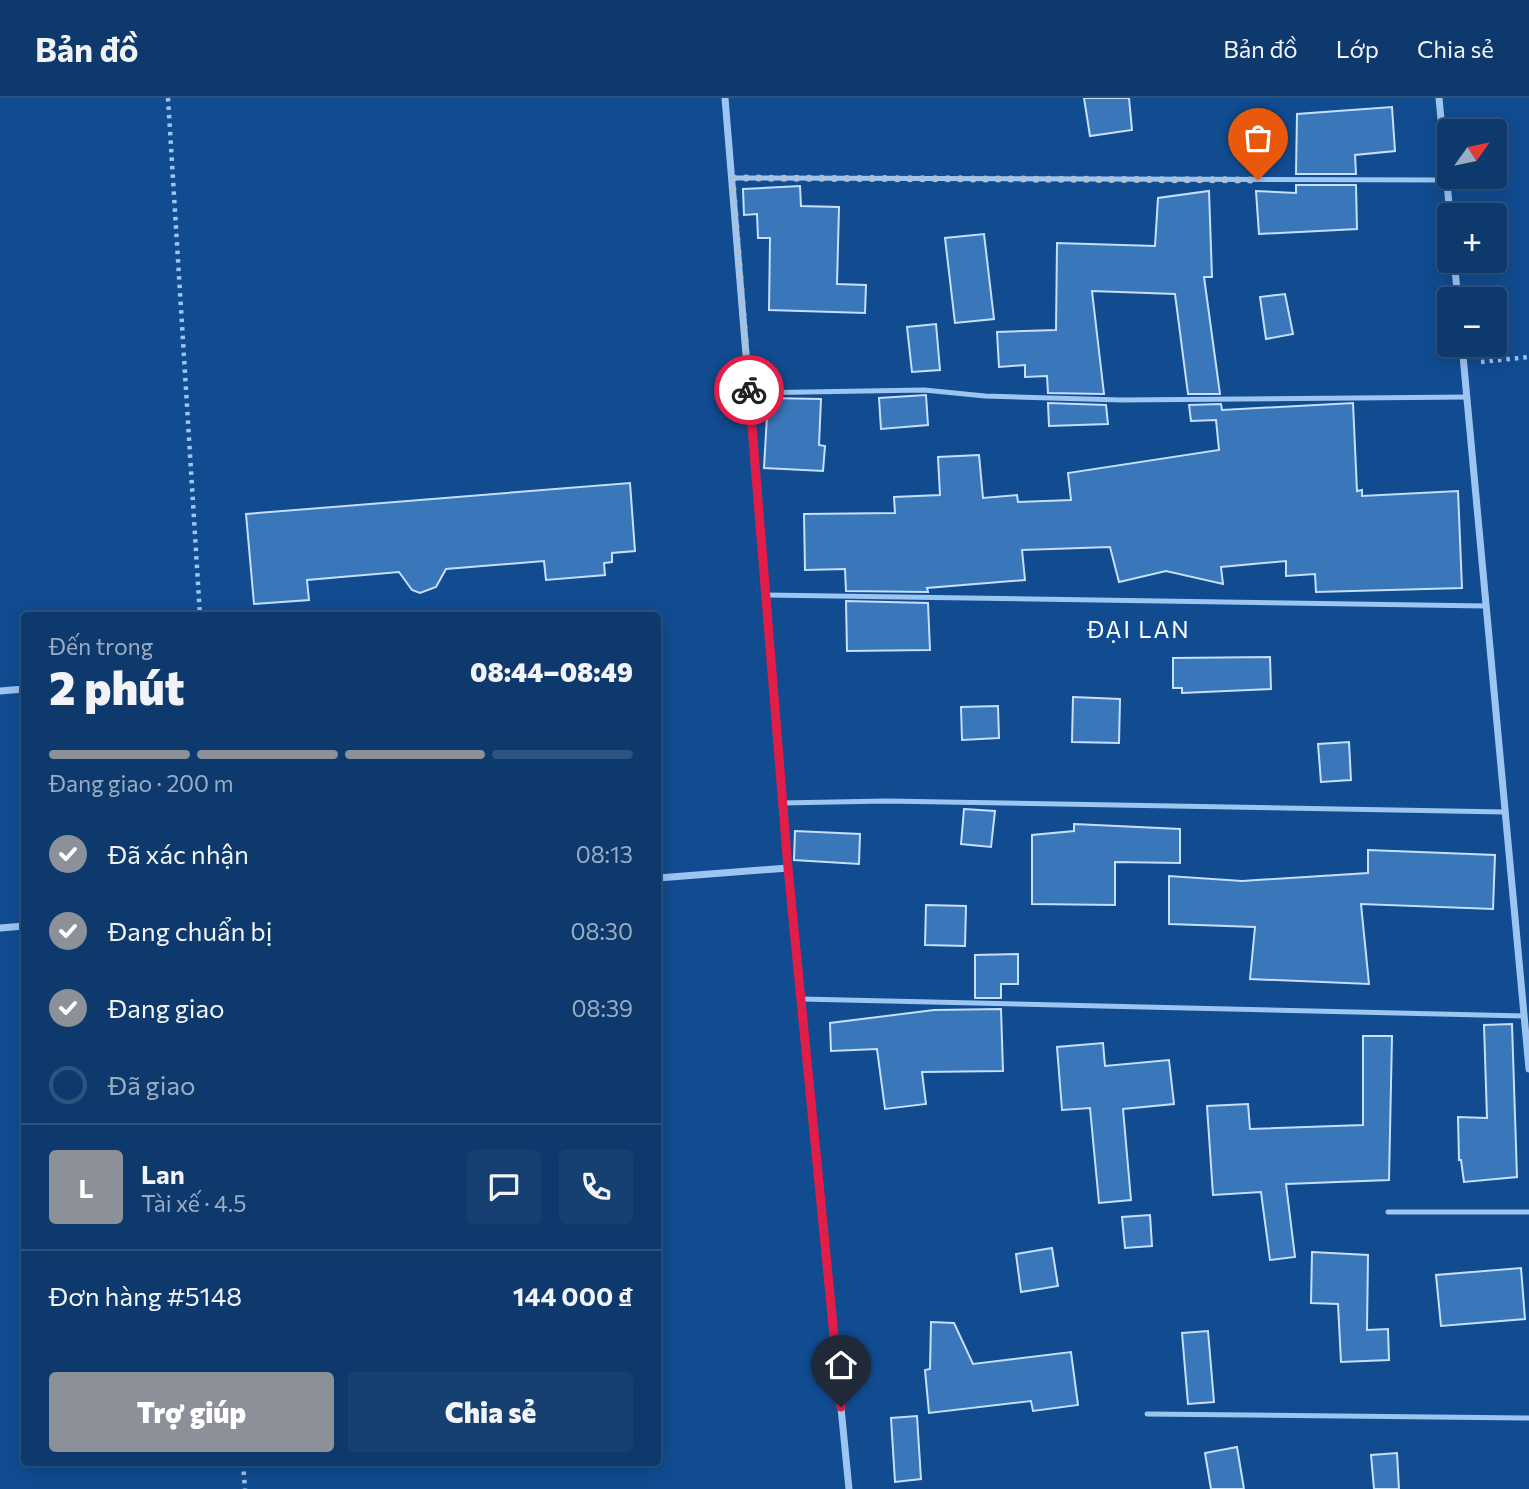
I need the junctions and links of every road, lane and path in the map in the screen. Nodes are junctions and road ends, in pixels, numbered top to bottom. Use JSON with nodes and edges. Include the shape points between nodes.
{"nodes":[{"id":1,"x":168,"y":98,"type":"edge"},
{"id":2,"x":725,"y":98,"type":"edge"},
{"id":3,"x":1439,"y":98,"type":"edge"},
{"id":4,"x":1441,"y":119,"type":"edge"},
{"id":5,"x":732,"y":178,"type":"junction"},
{"id":6,"x":1437,"y":180,"type":"edge"},
{"id":7,"x":1463,"y":357,"type":"edge"},
{"id":8,"x":1529,"y":357,"type":"edge"},
{"id":9,"x":1464,"y":363,"type":"junction"},
{"id":10,"x":749,"y":393,"type":"junction"},
{"id":11,"x":1466,"y":397,"type":"junction"},
{"id":12,"x":766,"y":595,"type":"junction"},
{"id":13,"x":1486,"y":606,"type":"junction"},
{"id":14,"x":200,"y":612,"type":"edge"},
{"id":15,"x":21,"y":689,"type":"edge"},
{"id":16,"x":0,"y":691,"type":"edge"},
{"id":17,"x":782,"y":803,"type":"junction"},
{"id":18,"x":1505,"y":812,"type":"junction"},
{"id":19,"x":788,"y":868,"type":"junction"},
{"id":20,"x":661,"y":878,"type":"edge"},
{"id":21,"x":21,"y":926,"type":"edge"},
{"id":22,"x":0,"y":928,"type":"edge"},
{"id":23,"x":801,"y":999,"type":"junction"},
{"id":24,"x":1527,"y":1016,"type":"edge"},
{"id":25,"x":1529,"y":1069,"type":"edge"},
{"id":26,"x":1388,"y":1212,"type":"dead end"},
{"id":27,"x":1529,"y":1212,"type":"edge"},
{"id":28,"x":1147,"y":1414,"type":"dead end"},
{"id":29,"x":1529,"y":1418,"type":"edge"},
{"id":30,"x":243,"y":1466,"type":"edge"},
{"id":31,"x":245,"y":1489,"type":"edge"},
{"id":32,"x":849,"y":1489,"type":"edge"}],
"edges":[{"from":1,"to":14,"type":"path"},
{"from":2,"to":5,"type":"street"},
{"from":3,"to":4,"type":"street"},
{"from":5,"to":6,"type":"lane"},
{"from":5,"to":10,"type":"street"},
{"from":7,"to":9,"type":"street"},
{"from":8,"to":9,"type":"path"},
{"from":9,"to":11,"type":"street"},
{"from":10,"to":11,"type":"lane","via":[[924,390],[1121,400]]},
{"from":10,"to":12,"type":"street"},
{"from":11,"to":13,"type":"street"},
{"from":12,"to":13,"type":"lane"},
{"from":12,"to":17,"type":"street"},
{"from":13,"to":18,"type":"street"},
{"from":15,"to":16,"type":"street"},
{"from":17,"to":18,"type":"lane"},
{"from":17,"to":19,"type":"street"},
{"from":18,"to":24,"type":"street"},
{"from":19,"to":20,"type":"street"},
{"from":19,"to":23,"type":"street"},
{"from":21,"to":22,"type":"street"},
{"from":23,"to":24,"type":"lane"},
{"from":23,"to":32,"type":"street"},
{"from":24,"to":25,"type":"street"},
{"from":26,"to":27,"type":"lane"},
{"from":28,"to":29,"type":"lane"},
{"from":30,"to":31,"type":"path"}]}
